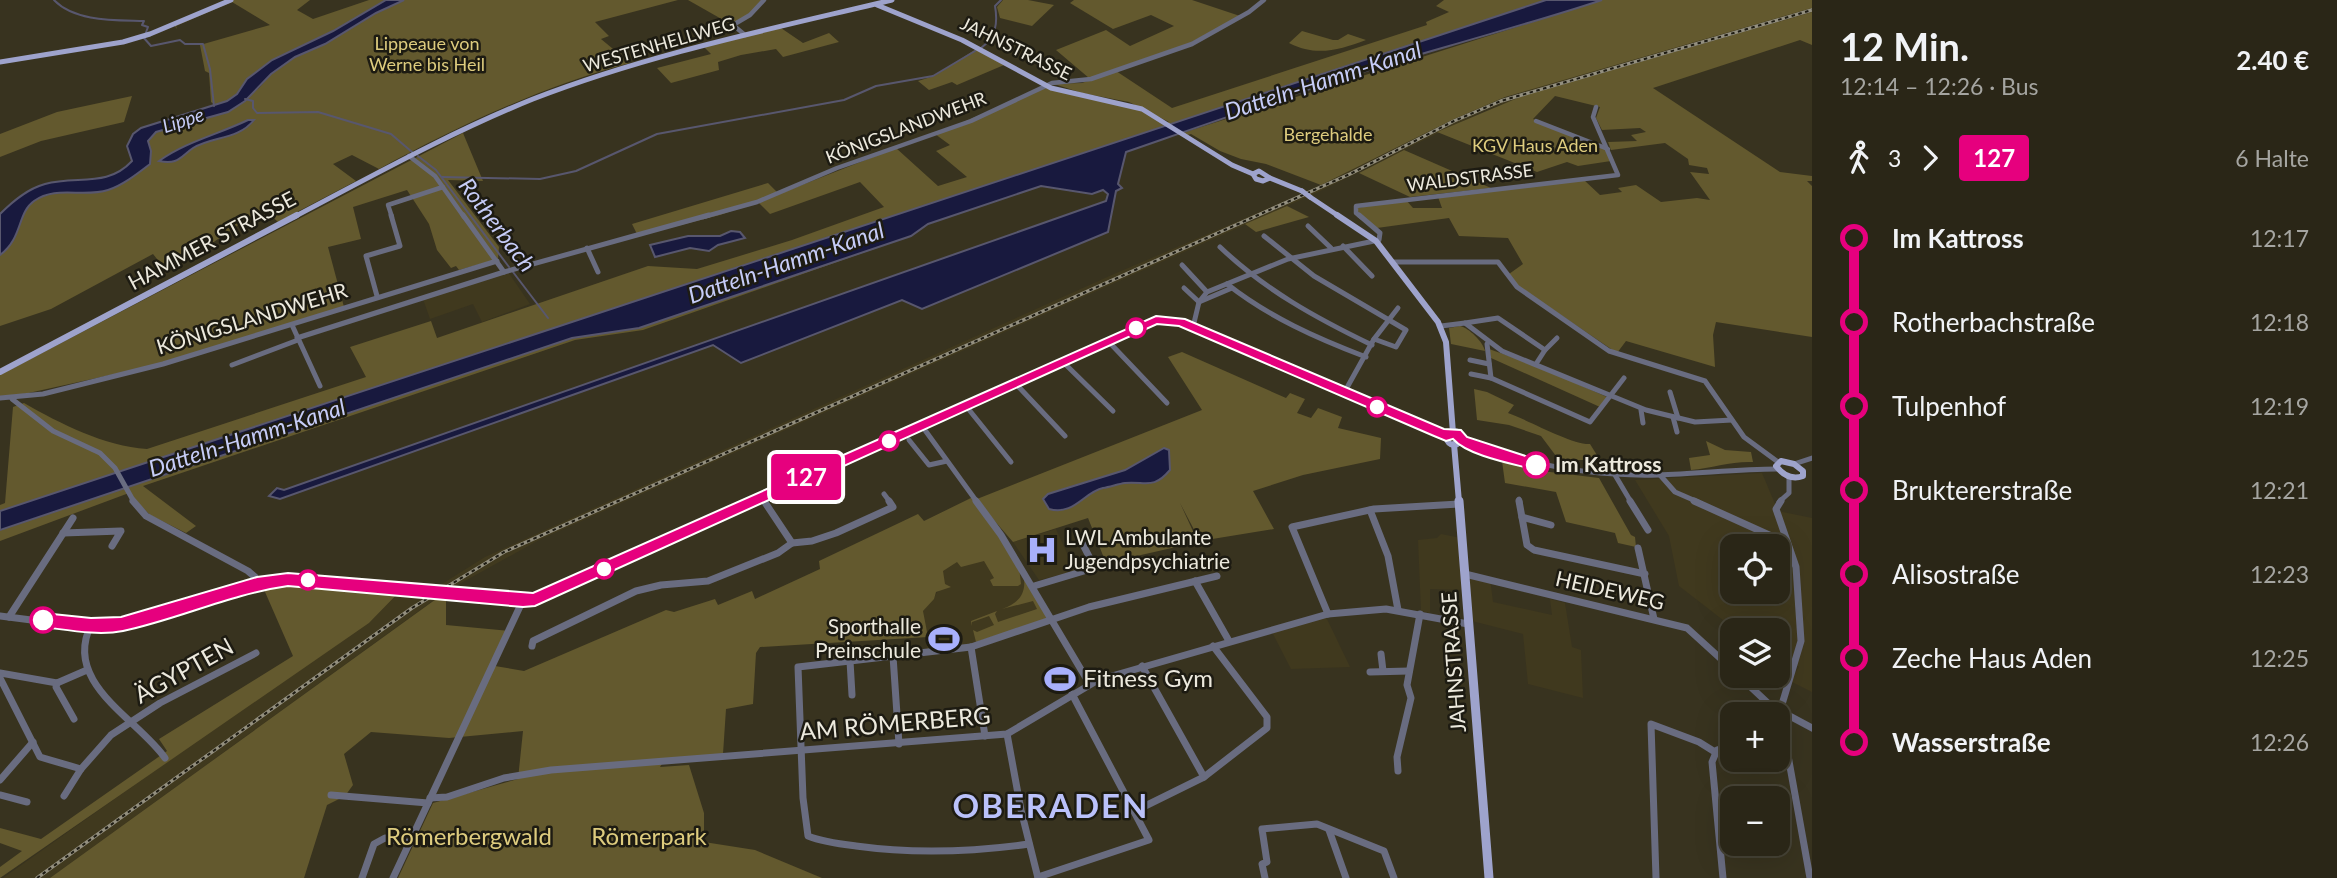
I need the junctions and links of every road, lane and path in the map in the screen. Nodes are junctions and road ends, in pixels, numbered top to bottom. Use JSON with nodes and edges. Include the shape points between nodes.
{"nodes":[{"id":1,"x":231,"y":0,"type":"edge"},
{"id":2,"x":764,"y":0,"type":"edge"},
{"id":3,"x":870,"y":0,"type":"edge"},
{"id":4,"x":892,"y":0,"type":"edge"},
{"id":5,"x":1264,"y":0,"type":"edge"},
{"id":6,"x":877,"y":4,"type":"junction"},
{"id":7,"x":745,"y":35,"type":"junction"},
{"id":8,"x":0,"y":62,"type":"edge"},
{"id":9,"x":1046,"y":86,"type":"junction"},
{"id":10,"x":1596,"y":107,"type":"dead end"},
{"id":11,"x":1536,"y":121,"type":"dead end"},
{"id":12,"x":441,"y":141,"type":"joint"},
{"id":13,"x":1608,"y":149,"type":"junction"},
{"id":14,"x":410,"y":156,"type":"junction"},
{"id":15,"x":443,"y":187,"type":"junction"},
{"id":16,"x":1308,"y":226,"type":"dead end"},
{"id":17,"x":1264,"y":236,"type":"dead end"},
{"id":18,"x":1376,"y":241,"type":"junction"},
{"id":19,"x":1343,"y":246,"type":"junction"},
{"id":20,"x":1220,"y":247,"type":"dead end"},
{"id":21,"x":587,"y":248,"type":"junction"},
{"id":22,"x":1331,"y":248,"type":"junction"},
{"id":23,"x":1288,"y":259,"type":"junction"},
{"id":24,"x":497,"y":261,"type":"junction"},
{"id":25,"x":1394,"y":262,"type":"junction"},
{"id":26,"x":1182,"y":265,"type":"dead end"},
{"id":27,"x":504,"y":272,"type":"junction"},
{"id":28,"x":598,"y":272,"type":"dead end"},
{"id":29,"x":1248,"y":275,"type":"junction"},
{"id":30,"x":1372,"y":276,"type":"dead end"},
{"id":31,"x":1230,"y":286,"type":"junction"},
{"id":32,"x":1184,"y":288,"type":"dead end"},
{"id":33,"x":1207,"y":292,"type":"junction"},
{"id":34,"x":377,"y":296,"type":"junction"},
{"id":35,"x":1199,"y":302,"type":"junction"},
{"id":36,"x":1398,"y":308,"type":"dead end"},
{"id":37,"x":1388,"y":319,"type":"junction"},
{"id":38,"x":1465,"y":323,"type":"junction"},
{"id":39,"x":292,"y":325,"type":"junction"},
{"id":40,"x":1440,"y":326,"type":"junction"},
{"id":41,"x":1193,"y":327,"type":"junction"},
{"id":42,"x":1557,"y":338,"type":"dead end"},
{"id":43,"x":297,"y":339,"type":"junction"},
{"id":44,"x":1108,"y":341,"type":"junction"},
{"id":45,"x":1373,"y":342,"type":"junction"},
{"id":46,"x":1487,"y":344,"type":"junction"},
{"id":47,"x":1545,"y":350,"type":"junction"},
{"id":48,"x":1366,"y":357,"type":"junction"},
{"id":49,"x":1470,"y":360,"type":"dead end"},
{"id":50,"x":1063,"y":362,"type":"junction"},
{"id":51,"x":1489,"y":364,"type":"junction"},
{"id":52,"x":1536,"y":364,"type":"junction"},
{"id":53,"x":232,"y":365,"type":"dead end"},
{"id":54,"x":0,"y":372,"type":"edge"},
{"id":55,"x":1471,"y":374,"type":"dead end"},
{"id":56,"x":1589,"y":376,"type":"dead end"},
{"id":57,"x":1491,"y":378,"type":"junction"},
{"id":58,"x":1624,"y":378,"type":"dead end"},
{"id":59,"x":1513,"y":379,"type":"dead end"},
{"id":60,"x":1016,"y":384,"type":"junction"},
{"id":61,"x":1584,"y":384,"type":"junction"},
{"id":62,"x":320,"y":386,"type":"dead end"},
{"id":63,"x":1506,"y":386,"type":"junction"},
{"id":64,"x":1671,"y":392,"type":"dead end"},
{"id":65,"x":1344,"y":393,"type":"junction"},
{"id":66,"x":1556,"y":397,"type":"dead end"},
{"id":67,"x":1611,"y":397,"type":"junction"},
{"id":68,"x":0,"y":398,"type":"edge"},
{"id":69,"x":12,"y":399,"type":"junction"},
{"id":70,"x":1167,"y":403,"type":"dead end"},
{"id":71,"x":1551,"y":404,"type":"junction"},
{"id":72,"x":966,"y":406,"type":"junction"},
{"id":73,"x":1641,"y":410,"type":"junction"},
{"id":74,"x":1113,"y":411,"type":"dead end"},
{"id":75,"x":1675,"y":418,"type":"junction"},
{"id":76,"x":1732,"y":420,"type":"junction"},
{"id":77,"x":1643,"y":423,"type":"dead end"},
{"id":78,"x":922,"y":426,"type":"junction"},
{"id":79,"x":1677,"y":432,"type":"dead end"},
{"id":80,"x":1450,"y":434,"type":"junction"},
{"id":81,"x":1065,"y":436,"type":"dead end"},
{"id":82,"x":909,"y":440,"type":"dead end"},
{"id":83,"x":1463,"y":441,"type":"junction"},
{"id":84,"x":1454,"y":444,"type":"junction"},
{"id":85,"x":1812,"y":458,"type":"edge"},
{"id":86,"x":947,"y":461,"type":"junction"},
{"id":87,"x":1011,"y":462,"type":"dead end"},
{"id":88,"x":1794,"y":464,"type":"junction"},
{"id":89,"x":1778,"y":465,"type":"junction"},
{"id":90,"x":1615,"y":475,"type":"junction"},
{"id":91,"x":1660,"y":475,"type":"junction"},
{"id":92,"x":1808,"y":476,"type":"edge"},
{"id":93,"x":1789,"y":477,"type":"junction"},
{"id":94,"x":884,"y":495,"type":"dead end"},
{"id":95,"x":762,"y":497,"type":"junction"},
{"id":96,"x":1519,"y":499,"type":"dead end"},
{"id":97,"x":1459,"y":504,"type":"junction"},
{"id":98,"x":1370,"y":510,"type":"junction"},
{"id":99,"x":73,"y":517,"type":"dead end"},
{"id":100,"x":1522,"y":517,"type":"junction"},
{"id":101,"x":1551,"y":525,"type":"dead end"},
{"id":102,"x":1648,"y":530,"type":"dead end"},
{"id":103,"x":63,"y":533,"type":"junction"},
{"id":104,"x":1767,"y":534,"type":"edge"},
{"id":105,"x":1784,"y":534,"type":"edge"},
{"id":106,"x":1079,"y":537,"type":"dead end"},
{"id":107,"x":792,"y":543,"type":"junction"},
{"id":108,"x":112,"y":547,"type":"dead end"},
{"id":109,"x":1638,"y":548,"type":"dead end"},
{"id":110,"x":1790,"y":551,"type":"edge"},
{"id":111,"x":1104,"y":565,"type":"dead end"},
{"id":112,"x":1095,"y":568,"type":"junction"},
{"id":113,"x":1465,"y":574,"type":"junction"},
{"id":114,"x":1645,"y":574,"type":"junction"},
{"id":115,"x":1217,"y":576,"type":"dead end"},
{"id":116,"x":1195,"y":581,"type":"junction"},
{"id":117,"x":257,"y":584,"type":"junction"},
{"id":118,"x":1034,"y":586,"type":"junction"},
{"id":119,"x":523,"y":600,"type":"junction"},
{"id":120,"x":1398,"y":610,"type":"junction"},
{"id":121,"x":1328,"y":614,"type":"junction"},
{"id":122,"x":1420,"y":614,"type":"junction"},
{"id":123,"x":4,"y":616,"type":"edge"},
{"id":124,"x":1654,"y":619,"type":"junction"},
{"id":125,"x":1053,"y":620,"type":"junction"},
{"id":126,"x":1468,"y":624,"type":"junction"},
{"id":127,"x":91,"y":625,"type":"junction"},
{"id":128,"x":1229,"y":642,"type":"junction"},
{"id":129,"x":532,"y":646,"type":"dead end"},
{"id":130,"x":1213,"y":646,"type":"junction"},
{"id":131,"x":971,"y":647,"type":"junction"},
{"id":132,"x":256,"y":653,"type":"dead end"},
{"id":133,"x":1381,"y":654,"type":"dead end"},
{"id":134,"x":893,"y":656,"type":"junction"},
{"id":135,"x":1720,"y":658,"type":"edge"},
{"id":136,"x":850,"y":661,"type":"junction"},
{"id":137,"x":1142,"y":666,"type":"junction"},
{"id":138,"x":87,"y":670,"type":"junction"},
{"id":139,"x":1383,"y":671,"type":"junction"},
{"id":140,"x":1409,"y":671,"type":"junction"},
{"id":141,"x":1370,"y":672,"type":"dead end"},
{"id":142,"x":0,"y":673,"type":"edge"},
{"id":143,"x":0,"y":678,"type":"edge"},
{"id":144,"x":57,"y":683,"type":"junction"},
{"id":145,"x":1089,"y":683,"type":"junction"},
{"id":146,"x":1753,"y":688,"type":"edge"},
{"id":147,"x":1072,"y":694,"type":"junction"},
{"id":148,"x":852,"y":695,"type":"dead end"},
{"id":149,"x":1769,"y":702,"type":"edge"},
{"id":150,"x":1783,"y":702,"type":"edge"},
{"id":151,"x":1790,"y":716,"type":"edge"},
{"id":152,"x":74,"y":719,"type":"dead end"},
{"id":153,"x":130,"y":722,"type":"junction"},
{"id":154,"x":1812,"y":728,"type":"edge"},
{"id":155,"x":1007,"y":734,"type":"junction"},
{"id":156,"x":985,"y":736,"type":"junction"},
{"id":157,"x":33,"y":742,"type":"junction"},
{"id":158,"x":899,"y":744,"type":"junction"},
{"id":159,"x":1720,"y":748,"type":"edge"},
{"id":160,"x":800,"y":752,"type":"junction"},
{"id":161,"x":1714,"y":752,"type":"junction"},
{"id":162,"x":165,"y":758,"type":"dead end"},
{"id":163,"x":81,"y":769,"type":"junction"},
{"id":164,"x":1790,"y":770,"type":"edge"},
{"id":165,"x":1398,"y":771,"type":"dead end"},
{"id":166,"x":1204,"y":777,"type":"junction"},
{"id":167,"x":0,"y":780,"type":"edge"},
{"id":168,"x":331,"y":794,"type":"dead end"},
{"id":169,"x":0,"y":795,"type":"edge"},
{"id":170,"x":64,"y":796,"type":"dead end"},
{"id":171,"x":429,"y":801,"type":"junction"},
{"id":172,"x":27,"y":802,"type":"dead end"},
{"id":173,"x":1135,"y":811,"type":"junction"},
{"id":174,"x":1329,"y":830,"type":"junction"},
{"id":175,"x":410,"y":843,"type":"junction"},
{"id":176,"x":1030,"y":844,"type":"junction"},
{"id":177,"x":1656,"y":875,"type":"edge"},
{"id":178,"x":362,"y":878,"type":"edge"},
{"id":179,"x":393,"y":878,"type":"edge"},
{"id":180,"x":1038,"y":878,"type":"edge"},
{"id":181,"x":1265,"y":878,"type":"edge"},
{"id":182,"x":1346,"y":878,"type":"edge"},
{"id":183,"x":1394,"y":878,"type":"edge"},
{"id":184,"x":1489,"y":878,"type":"edge"},
{"id":185,"x":1723,"y":878,"type":"edge"},
{"id":186,"x":1810,"y":878,"type":"edge"}],
"edges":[{"from":1,"to":8,"type":"main road","via":[[150,34],[100,47]]},
{"from":2,"to":7,"type":"street","via":[[733,25]]},
{"from":3,"to":6,"type":"street"},
{"from":4,"to":6,"type":"main road","name":"WESTENHELLWEG"},
{"from":5,"to":9,"type":"street","name":"KÖNIGSLANDWEHR","via":[[1192,44],[1091,79]]},
{"from":6,"to":7,"type":"main road","name":"WESTENHELLWEG"},
{"from":6,"to":9,"type":"main road","name":"JAHNSTRASSE","via":[[962,40]]},
{"from":7,"to":12,"type":"main road","name":"WESTENHELLWEG","via":[[600,75]]},
{"from":9,"to":18,"type":"main road","name":"JAHNSTRASSE","bridge":true,"via":[[1127,104],[1254,178],[1270,178],[1302,191]]},
{"from":9,"to":21,"type":"street","name":"KÖNIGSLANDWEHR","via":[[971,121],[757,202]]},
{"from":10,"to":13,"type":"street","via":[[1593,117]]},
{"from":11,"to":13,"type":"street"},
{"from":12,"to":14,"type":"main road","name":"HAMMER STRASSE"},
{"from":13,"to":18,"type":"street","name":"WALDSTRASSE","via":[[1618,174],[1356,206],[1356,213],[1381,236]]},
{"from":14,"to":15,"type":"street"},
{"from":14,"to":54,"type":"main road","name":"HAMMER STRASSE"},
{"from":15,"to":24,"type":"street"},
{"from":15,"to":34,"type":"street","via":[[388,205],[400,246],[366,256]]},
{"from":16,"to":22,"type":"street"},
{"from":17,"to":23,"type":"street"},
{"from":18,"to":19,"type":"street"},
{"from":18,"to":25,"type":"main road"},
{"from":19,"to":22,"type":"street"},
{"from":19,"to":30,"type":"street"},
{"from":20,"to":29,"type":"street"},
{"from":21,"to":27,"type":"street","name":"KÖNIGSLANDWEHR"},
{"from":21,"to":28,"type":"street"},
{"from":22,"to":23,"type":"street"},
{"from":23,"to":29,"type":"street"},
{"from":23,"to":37,"type":"street"},
{"from":24,"to":27,"type":"street"},
{"from":24,"to":34,"type":"street","name":"KÖNIGSLANDWEHR"},
{"from":25,"to":40,"type":"main road"},
{"from":25,"to":76,"type":"street","via":[[1497,262],[1517,287],[1603,348],[1705,381]]},
{"from":26,"to":33,"type":"street"},
{"from":27,"to":43,"type":"street","name":"KÖNIGSLANDWEHR"},
{"from":29,"to":31,"type":"street"},
{"from":29,"to":45,"type":"street","via":[[1297,307]]},
{"from":31,"to":33,"type":"street"},
{"from":31,"to":35,"type":"street"},
{"from":31,"to":48,"type":"street","via":[[1290,325]]},
{"from":32,"to":35,"type":"street"},
{"from":33,"to":35,"type":"street"},
{"from":34,"to":39,"type":"street","name":"KÖNIGSLANDWEHR"},
{"from":35,"to":41,"type":"street"},
{"from":36,"to":37,"type":"street"},
{"from":37,"to":45,"type":"street"},
{"from":37,"to":45,"type":"street","via":[[1406,330],[1399,346]]},
{"from":38,"to":40,"type":"street"},
{"from":38,"to":46,"type":"street"},
{"from":38,"to":47,"type":"street","via":[[1498,318]]},
{"from":39,"to":43,"type":"street"},
{"from":39,"to":69,"type":"street","name":"KÖNIGSLANDWEHR","via":[[157,365]]},
{"from":40,"to":80,"type":"main road","via":[[1447,353]]},
{"from":41,"to":44,"type":"street","via":[[1175,320],[1156,320]]},
{"from":41,"to":65,"type":"street"},
{"from":42,"to":47,"type":"street"},
{"from":43,"to":53,"type":"street","name":"KÖNIGSLANDWEHR"},
{"from":43,"to":62,"type":"street"},
{"from":44,"to":50,"type":"street"},
{"from":44,"to":70,"type":"street"},
{"from":45,"to":48,"type":"street"},
{"from":46,"to":51,"type":"street"},
{"from":46,"to":52,"type":"street"},
{"from":47,"to":52,"type":"street"},
{"from":48,"to":65,"type":"street"},
{"from":49,"to":51,"type":"street"},
{"from":50,"to":60,"type":"street"},
{"from":50,"to":74,"type":"street"},
{"from":51,"to":57,"type":"street"},
{"from":52,"to":61,"type":"street"},
{"from":55,"to":57,"type":"street"},
{"from":56,"to":61,"type":"street"},
{"from":57,"to":63,"type":"street"},
{"from":58,"to":67,"type":"street"},
{"from":59,"to":63,"type":"street"},
{"from":60,"to":72,"type":"street"},
{"from":60,"to":81,"type":"street"},
{"from":61,"to":67,"type":"street"},
{"from":63,"to":71,"type":"street"},
{"from":64,"to":75,"type":"street"},
{"from":65,"to":80,"type":"street"},
{"from":66,"to":71,"type":"street"},
{"from":67,"to":71,"type":"street","via":[[1590,422]]},
{"from":67,"to":73,"type":"street"},
{"from":68,"to":69,"type":"street","name":"KÖNIGSLANDWEHR"},
{"from":69,"to":117,"type":"street","via":[[53,431],[100,453],[146,516],[248,571]]},
{"from":72,"to":78,"type":"street"},
{"from":72,"to":87,"type":"street"},
{"from":73,"to":75,"type":"street"},
{"from":73,"to":77,"type":"street"},
{"from":75,"to":76,"type":"street"},
{"from":75,"to":79,"type":"street"},
{"from":76,"to":89,"type":"street","via":[[1744,437]]},
{"from":78,"to":86,"type":"street"},
{"from":78,"to":95,"type":"street"},
{"from":80,"to":83,"type":"main road"},
{"from":80,"to":84,"type":"main road"},
{"from":82,"to":86,"type":"street","via":[[929,465]]},
{"from":83,"to":84,"type":"main road"},
{"from":83,"to":90,"type":"street","via":[[1537,465]]},
{"from":84,"to":97,"type":"main road","name":"JAHNSTRASSE"},
{"from":85,"to":88,"type":"street"},
{"from":86,"to":118,"type":"street"},
{"from":88,"to":89,"type":"main road"},
{"from":88,"to":92,"type":"main road"},
{"from":89,"to":91,"type":"street"},
{"from":89,"to":93,"type":"main road"},
{"from":90,"to":91,"type":"street"},
{"from":90,"to":102,"type":"street"},
{"from":91,"to":104,"type":"street","via":[[1675,492]]},
{"from":92,"to":93,"type":"main road"},
{"from":93,"to":105,"type":"street","via":[[1789,493],[1776,509]]},
{"from":94,"to":107,"type":"street","via":[[893,507],[835,533]]},
{"from":95,"to":107,"type":"street"},
{"from":95,"to":119,"type":"street","via":[[541,597]]},
{"from":96,"to":100,"type":"street"},
{"from":97,"to":98,"type":"street"},
{"from":97,"to":113,"type":"main road","name":"JAHNSTRASSE"},
{"from":98,"to":120,"type":"street","via":[[1388,556]]},
{"from":98,"to":121,"type":"street","via":[[1292,527]]},
{"from":99,"to":103,"type":"street"},
{"from":100,"to":101,"type":"street"},
{"from":100,"to":114,"type":"street","via":[[1527,545],[1534,550]]},
{"from":103,"to":108,"type":"street","via":[[121,531]]},
{"from":103,"to":123,"type":"street"},
{"from":106,"to":112,"type":"street"},
{"from":107,"to":129,"type":"street","via":[[708,582],[636,591],[533,641]]},
{"from":109,"to":114,"type":"street"},
{"from":110,"to":150,"type":"street","via":[[1796,567],[1801,641]]},
{"from":111,"to":112,"type":"street"},
{"from":112,"to":118,"type":"street"},
{"from":113,"to":124,"type":"street","name":"HEIDEWEG"},
{"from":113,"to":126,"type":"main road","name":"JAHNSTRASSE"},
{"from":114,"to":124,"type":"street"},
{"from":115,"to":116,"type":"street"},
{"from":116,"to":125,"type":"street"},
{"from":116,"to":128,"type":"street"},
{"from":117,"to":119,"type":"street","via":[[301,580]]},
{"from":117,"to":127,"type":"street","via":[[132,622]]},
{"from":118,"to":125,"type":"street"},
{"from":119,"to":171,"type":"street"},
{"from":120,"to":121,"type":"street","name":"AM RÖMERBERG"},
{"from":120,"to":122,"type":"street","name":"AM RÖMERBERG"},
{"from":121,"to":128,"type":"street","name":"AM RÖMERBERG"},
{"from":122,"to":126,"type":"street","name":"AM RÖMERBERG"},
{"from":122,"to":140,"type":"street"},
{"from":123,"to":127,"type":"street"},
{"from":124,"to":135,"type":"street","name":"HEIDEWEG","via":[[1693,632]]},
{"from":125,"to":131,"type":"street"},
{"from":125,"to":145,"type":"street"},
{"from":126,"to":184,"type":"main road","name":"JAHNSTRASSE"},
{"from":127,"to":138,"type":"street"},
{"from":128,"to":130,"type":"street","name":"AM RÖMERBERG"},
{"from":130,"to":137,"type":"street","name":"AM RÖMERBERG"},
{"from":130,"to":166,"type":"street","via":[[1269,723]]},
{"from":131,"to":134,"type":"street"},
{"from":131,"to":156,"type":"street"},
{"from":132,"to":153,"type":"street","name":"ÄGYPTEN"},
{"from":133,"to":139,"type":"street"},
{"from":134,"to":136,"type":"street"},
{"from":134,"to":158,"type":"street"},
{"from":136,"to":148,"type":"street"},
{"from":136,"to":160,"type":"street","via":[[798,667]]},
{"from":137,"to":145,"type":"street","name":"AM RÖMERBERG"},
{"from":137,"to":166,"type":"street"},
{"from":138,"to":144,"type":"street"},
{"from":138,"to":153,"type":"street","name":"ÄGYPTEN","via":[[98,690]]},
{"from":139,"to":140,"type":"street"},
{"from":139,"to":141,"type":"street"},
{"from":140,"to":165,"type":"street","via":[[1411,698]]},
{"from":142,"to":144,"type":"street"},
{"from":143,"to":157,"type":"street"},
{"from":144,"to":152,"type":"street"},
{"from":145,"to":147,"type":"street","name":"AM RÖMERBERG"},
{"from":146,"to":149,"type":"street"},
{"from":147,"to":155,"type":"street","name":"AM RÖMERBERG"},
{"from":147,"to":173,"type":"street"},
{"from":151,"to":154,"type":"street"},
{"from":153,"to":162,"type":"street","name":"ÄGYPTEN"},
{"from":153,"to":163,"type":"street","via":[[102,743]]},
{"from":155,"to":156,"type":"street","name":"AM RÖMERBERG"},
{"from":155,"to":176,"type":"street"},
{"from":156,"to":158,"type":"street","name":"AM RÖMERBERG"},
{"from":157,"to":163,"type":"street","via":[[40,757]]},
{"from":157,"to":167,"type":"street"},
{"from":158,"to":160,"type":"street","name":"AM RÖMERBERG"},
{"from":159,"to":161,"type":"street"},
{"from":160,"to":171,"type":"street","name":"AM RÖMERBERG","via":[[530,773]]},
{"from":160,"to":176,"type":"street","via":[[810,837],[875,849],[935,853]]},
{"from":161,"to":177,"type":"street","via":[[1651,724]]},
{"from":161,"to":185,"type":"street"},
{"from":163,"to":170,"type":"street"},
{"from":164,"to":186,"type":"street"},
{"from":166,"to":173,"type":"street"},
{"from":168,"to":171,"type":"street","name":"AM RÖMERBERG"},
{"from":169,"to":172,"type":"street"},
{"from":171,"to":175,"type":"street"},
{"from":173,"to":180,"type":"street","via":[[1149,840]]},
{"from":174,"to":181,"type":"street","via":[[1317,824],[1262,829]]},
{"from":174,"to":182,"type":"street"},
{"from":174,"to":183,"type":"street","via":[[1384,851]]},
{"from":175,"to":178,"type":"street","via":[[385,838],[374,844]]},
{"from":175,"to":179,"type":"street"},
{"from":176,"to":180,"type":"street"}]}
